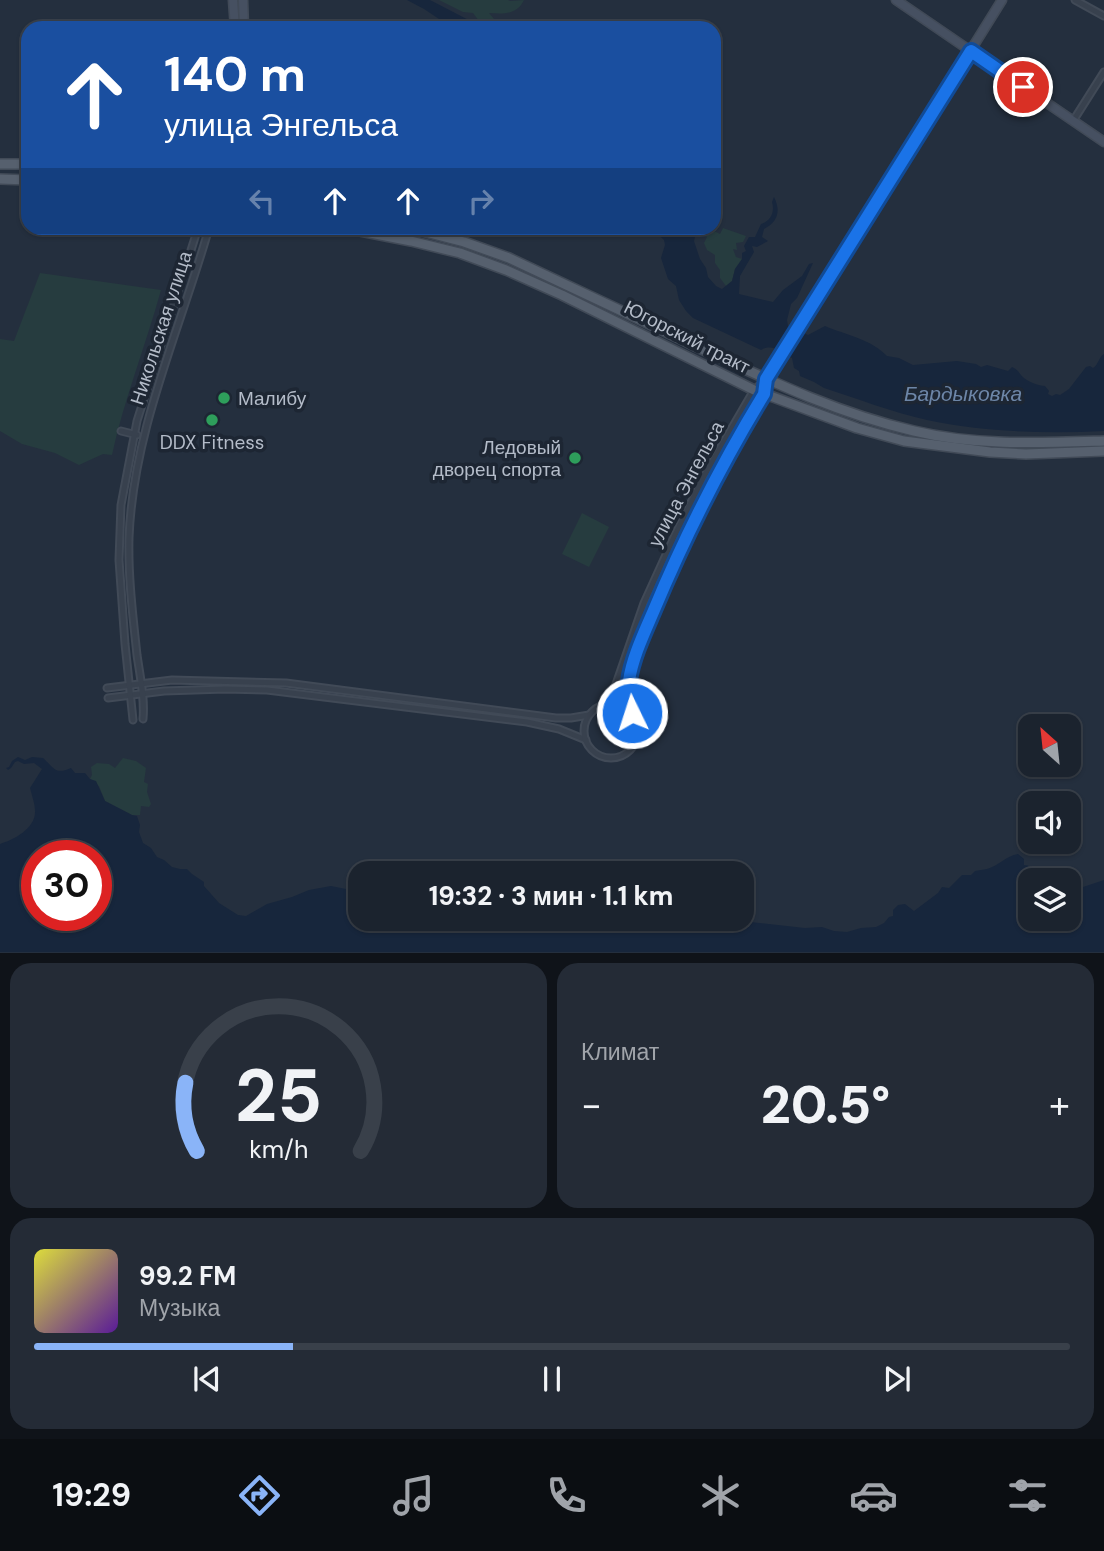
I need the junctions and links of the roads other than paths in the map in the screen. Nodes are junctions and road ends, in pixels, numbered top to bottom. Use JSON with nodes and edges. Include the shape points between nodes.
{"nodes":[{"id":1,"x":233,"y":0,"type":"edge"},
{"id":2,"x":243,"y":0,"type":"edge"},
{"id":3,"x":896,"y":0,"type":"edge"},
{"id":4,"x":1002,"y":0,"type":"edge"},
{"id":5,"x":1075,"y":0,"type":"edge"},
{"id":6,"x":1104,"y":16,"type":"edge"},
{"id":7,"x":234,"y":21,"type":"edge"},
{"id":8,"x":244,"y":21,"type":"edge"},
{"id":9,"x":971,"y":51,"type":"junction"},
{"id":10,"x":1104,"y":72,"type":"edge"},
{"id":11,"x":1073,"y":121,"type":"junction"},
{"id":12,"x":1104,"y":142,"type":"edge"},
{"id":13,"x":0,"y":164,"type":"edge"},
{"id":14,"x":21,"y":164,"type":"edge"},
{"id":15,"x":0,"y":179,"type":"edge"},
{"id":16,"x":21,"y":180,"type":"edge"},
{"id":17,"x":196,"y":235,"type":"edge"},
{"id":18,"x":207,"y":235,"type":"edge"},
{"id":19,"x":381,"y":235,"type":"edge"},
{"id":20,"x":437,"y":235,"type":"edge"},
{"id":21,"x":766,"y":379,"type":"junction"},
{"id":22,"x":754,"y":390,"type":"junction"},
{"id":23,"x":764,"y":394,"type":"junction"},
{"id":24,"x":121,"y":431,"type":"dead end"},
{"id":25,"x":134,"y":434,"type":"junction"},
{"id":26,"x":143,"y":437,"type":"junction"},
{"id":27,"x":1104,"y":441,"type":"edge"},
{"id":28,"x":1104,"y":451,"type":"edge"},
{"id":29,"x":642,"y":608,"type":"junction"},
{"id":30,"x":654,"y":611,"type":"junction"},
{"id":31,"x":141,"y":683,"type":"junction"},
{"id":32,"x":130,"y":685,"type":"junction"},
{"id":33,"x":107,"y":688,"type":"dead end"},
{"id":34,"x":142,"y":693,"type":"junction"},
{"id":35,"x":131,"y":695,"type":"junction"},
{"id":36,"x":108,"y":698,"type":"dead end"},
{"id":37,"x":602,"y":705,"type":"junction"},
{"id":38,"x":632,"y":713,"type":"junction"},
{"id":39,"x":589,"y":715,"type":"junction"},
{"id":40,"x":143,"y":719,"type":"dead end"},
{"id":41,"x":133,"y":720,"type":"dead end"},
{"id":42,"x":586,"y":740,"type":"junction"}],
"edges":[{"from":1,"to":7,"type":"main road"},
{"from":2,"to":8,"type":"main road"},
{"from":3,"to":9,"type":"main road"},
{"from":4,"to":9,"type":"main road","name":"улица Энгельса"},
{"from":5,"to":6,"type":"street"},
{"from":9,"to":11,"type":"main road"},
{"from":9,"to":21,"type":"main road","name":"улица Энгельса"},
{"from":10,"to":11,"type":"street"},
{"from":11,"to":12,"type":"main road"},
{"from":13,"to":14,"type":"main road"},
{"from":15,"to":16,"type":"main road"},
{"from":17,"to":25,"type":"street","name":"Никольская улица"},
{"from":18,"to":26,"type":"street","name":"Никольская улица"},
{"from":19,"to":22,"type":"main road","name":"Югорский тракт","via":[[460,253],[506,270]]},
{"from":20,"to":21,"type":"main road","name":"Югорский тракт","via":[[509,258]]},
{"from":21,"to":22,"type":"street","name":"улица Энгельса"},
{"from":21,"to":23,"type":"street","name":"улица Энгельса"},
{"from":21,"to":27,"type":"main road","name":"Югорский тракт","via":[[849,413],[915,431],[998,442]]},
{"from":22,"to":23,"type":"main road","name":"Югорский тракт"},
{"from":22,"to":29,"type":"street","name":"улица Энгельса","via":[[704,476]]},
{"from":23,"to":28,"type":"main road","name":"Югорский тракт","via":[[904,441],[1026,454]]},
{"from":23,"to":30,"type":"street","name":"улица Энгельса","via":[[680,551]]},
{"from":24,"to":25,"type":"street"},
{"from":25,"to":26,"type":"street"},
{"from":25,"to":32,"type":"street","name":"Никольская улица","via":[[121,505],[119,560]]},
{"from":26,"to":31,"type":"street","name":"Никольская улица","via":[[129,539]]},
{"from":29,"to":30,"type":"street"},
{"from":29,"to":37,"type":"street","name":"улица Энгельса","via":[[620,676]]},
{"from":30,"to":38,"type":"street","name":"улица Энгельса","via":[[629,678]]},
{"from":31,"to":32,"type":"street"},
{"from":31,"to":34,"type":"street","name":"Никольская улица"},
{"from":31,"to":39,"type":"street","via":[[286,683],[556,718]]},
{"from":32,"to":33,"type":"street"},
{"from":32,"to":35,"type":"street","name":"Никольская улица"},
{"from":34,"to":35,"type":"street"},
{"from":34,"to":40,"type":"street","name":"Никольская улица"},
{"from":34,"to":42,"type":"street","via":[[267,690],[527,722]]},
{"from":35,"to":36,"type":"street"},
{"from":35,"to":41,"type":"street","name":"Никольская улица"},
{"from":37,"to":38,"type":"street","via":[[620,705]]},
{"from":37,"to":39,"type":"street"},
{"from":38,"to":42,"type":"street","via":[[638,735],[625,754],[603,756]]},
{"from":39,"to":42,"type":"street"}]}
